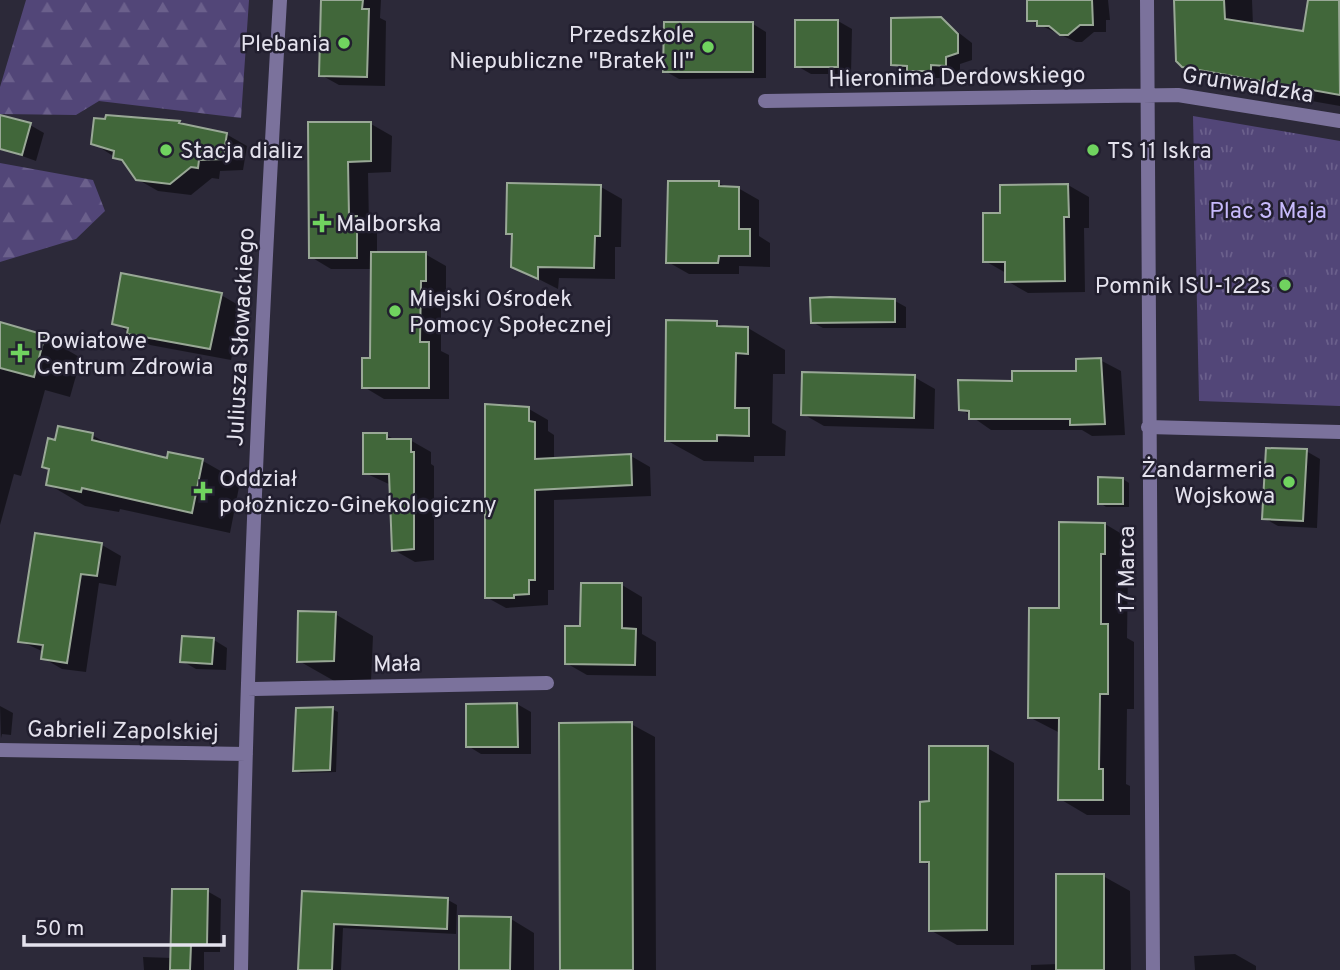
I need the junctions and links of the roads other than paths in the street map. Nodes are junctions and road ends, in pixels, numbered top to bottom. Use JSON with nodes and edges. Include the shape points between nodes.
{"nodes":[{"id":1,"x":280,"y":0,"type":"edge"},
{"id":2,"x":1147,"y":0,"type":"edge"},
{"id":3,"x":1149,"y":96,"type":"junction"},
{"id":4,"x":765,"y":101,"type":"dead end"},
{"id":5,"x":1340,"y":121,"type":"edge"},
{"id":6,"x":1148,"y":427,"type":"junction"},
{"id":7,"x":1340,"y":432,"type":"edge"},
{"id":8,"x":547,"y":683,"type":"dead end"},
{"id":9,"x":247,"y":689,"type":"junction"},
{"id":10,"x":0,"y":750,"type":"edge"},
{"id":11,"x":246,"y":754,"type":"junction"},
{"id":12,"x":241,"y":970,"type":"edge"},
{"id":13,"x":1153,"y":970,"type":"edge"}],
"edges":[{"from":1,"to":9,"type":"street","name":"Juliusza Słowackiego"},
{"from":2,"to":3,"type":"street","name":"17 Marca"},
{"from":3,"to":4,"type":"street","name":"Hieronima Derdowskiego"},
{"from":3,"to":5,"type":"street","name":"Grunwaldzka","via":[[1184,96]]},
{"from":3,"to":6,"type":"street","name":"17 Marca"},
{"from":6,"to":7,"type":"street"},
{"from":6,"to":13,"type":"street","name":"17 Marca"},
{"from":8,"to":9,"type":"street","name":"Mała"},
{"from":9,"to":11,"type":"street","name":"Juliusza Słowackiego"},
{"from":10,"to":11,"type":"street","name":"Gabrieli Zapolskiej"},
{"from":11,"to":12,"type":"street","name":"Juliusza Słowackiego"}]}
